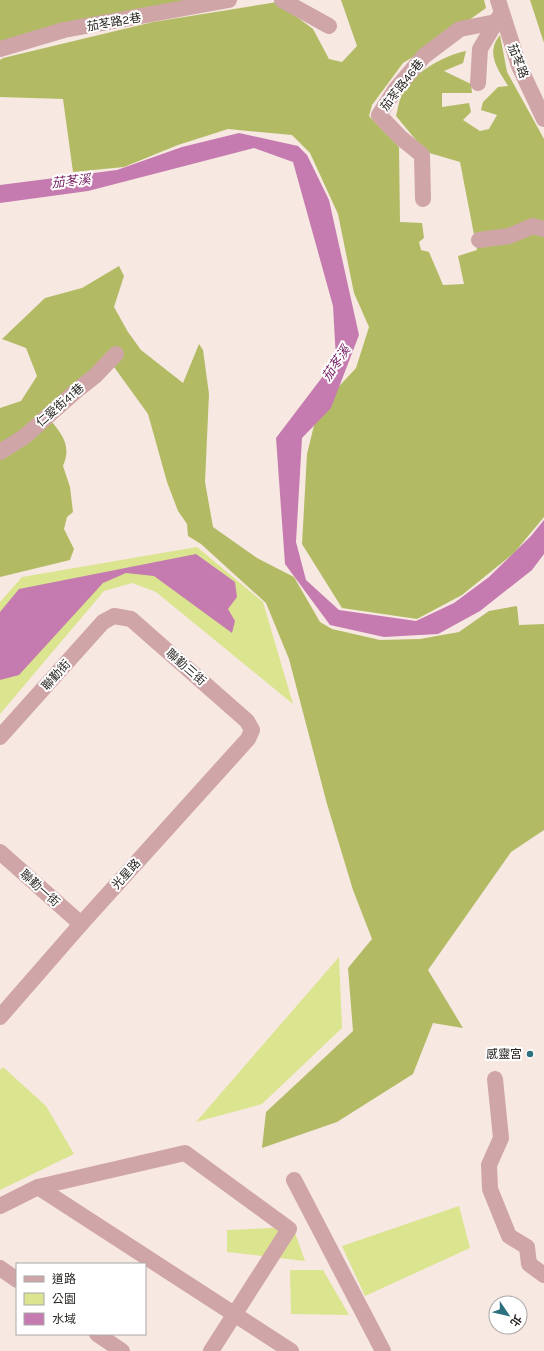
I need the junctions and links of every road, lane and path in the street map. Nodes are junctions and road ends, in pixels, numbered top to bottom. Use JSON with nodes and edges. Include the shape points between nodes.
{"nodes":[{"id":1,"x":228,"y":0,"type":"edge"},
{"id":2,"x":282,"y":0,"type":"edge"},
{"id":3,"x":498,"y":12,"type":"edge"},
{"id":4,"x":329,"y":26,"type":"dead end"},
{"id":5,"x":0,"y":49,"type":"edge"},
{"id":6,"x":478,"y":84,"type":"dead end"},
{"id":7,"x":544,"y":119,"type":"edge"},
{"id":8,"x":423,"y":199,"type":"dead end"},
{"id":9,"x":544,"y":229,"type":"edge"},
{"id":10,"x":479,"y":240,"type":"dead end"},
{"id":11,"x":116,"y":354,"type":"dead end"},
{"id":12,"x":0,"y":452,"type":"edge"},
{"id":13,"x":114,"y":616,"type":"joint"},
{"id":14,"x":252,"y":730,"type":"joint"},
{"id":15,"x":0,"y":737,"type":"edge"},
{"id":16,"x":0,"y":852,"type":"edge"},
{"id":17,"x":81,"y":924,"type":"junction"},
{"id":18,"x":0,"y":1018,"type":"edge"},
{"id":19,"x":496,"y":1079,"type":"dead end"},
{"id":20,"x":294,"y":1180,"type":"dead end"},
{"id":21,"x":38,"y":1187,"type":"junction"},
{"id":22,"x":0,"y":1206,"type":"edge"},
{"id":23,"x":0,"y":1268,"type":"edge"},
{"id":24,"x":544,"y":1274,"type":"edge"},
{"id":25,"x":16,"y":1279,"type":"edge"},
{"id":26,"x":234,"y":1314,"type":"junction"},
{"id":27,"x":98,"y":1335,"type":"edge"},
{"id":28,"x":122,"y":1351,"type":"edge"},
{"id":29,"x":211,"y":1351,"type":"edge"},
{"id":30,"x":291,"y":1351,"type":"edge"},
{"id":31,"x":382,"y":1351,"type":"edge"}],
"edges":[{"from":1,"to":5,"type":"street","name":"茄苳路2巷","via":[[64,30]]},
{"from":2,"to":4,"type":"street"},
{"from":3,"to":6,"type":"street","via":[[480,49]]},
{"from":3,"to":7,"type":"street","name":"茄苳路","via":[[519,66]]},
{"from":3,"to":8,"type":"street","name":"茄苳路46巷","via":[[460,29],[424,56],[395,90],[379,115],[422,155]]},
{"from":9,"to":10,"type":"street","via":[[533,226],[509,236]]},
{"from":11,"to":12,"type":"street","name":"仁愛街41巷","via":[[95,376],[24,438]]},
{"from":13,"to":14,"type":"street","name":"聯勤三街","via":[[131,619],[247,721]]},
{"from":13,"to":15,"type":"street","name":"聯勤街","via":[[104,622]]},
{"from":14,"to":17,"type":"street","name":"光星路","via":[[248,739]]},
{"from":16,"to":17,"type":"street","name":"聯勤一街"},
{"from":17,"to":18,"type":"street","name":"光星路"},
{"from":19,"to":24,"type":"street","via":[[501,1138],[489,1165],[490,1189],[508,1236],[527,1247],[529,1264]]},
{"from":20,"to":31,"type":"street"},
{"from":21,"to":22,"type":"street"},
{"from":21,"to":26,"type":"street"},
{"from":21,"to":26,"type":"street","via":[[185,1153],[289,1229]]},
{"from":23,"to":25,"type":"street"},
{"from":26,"to":29,"type":"street"},
{"from":26,"to":30,"type":"street"},
{"from":27,"to":28,"type":"street"}]}
